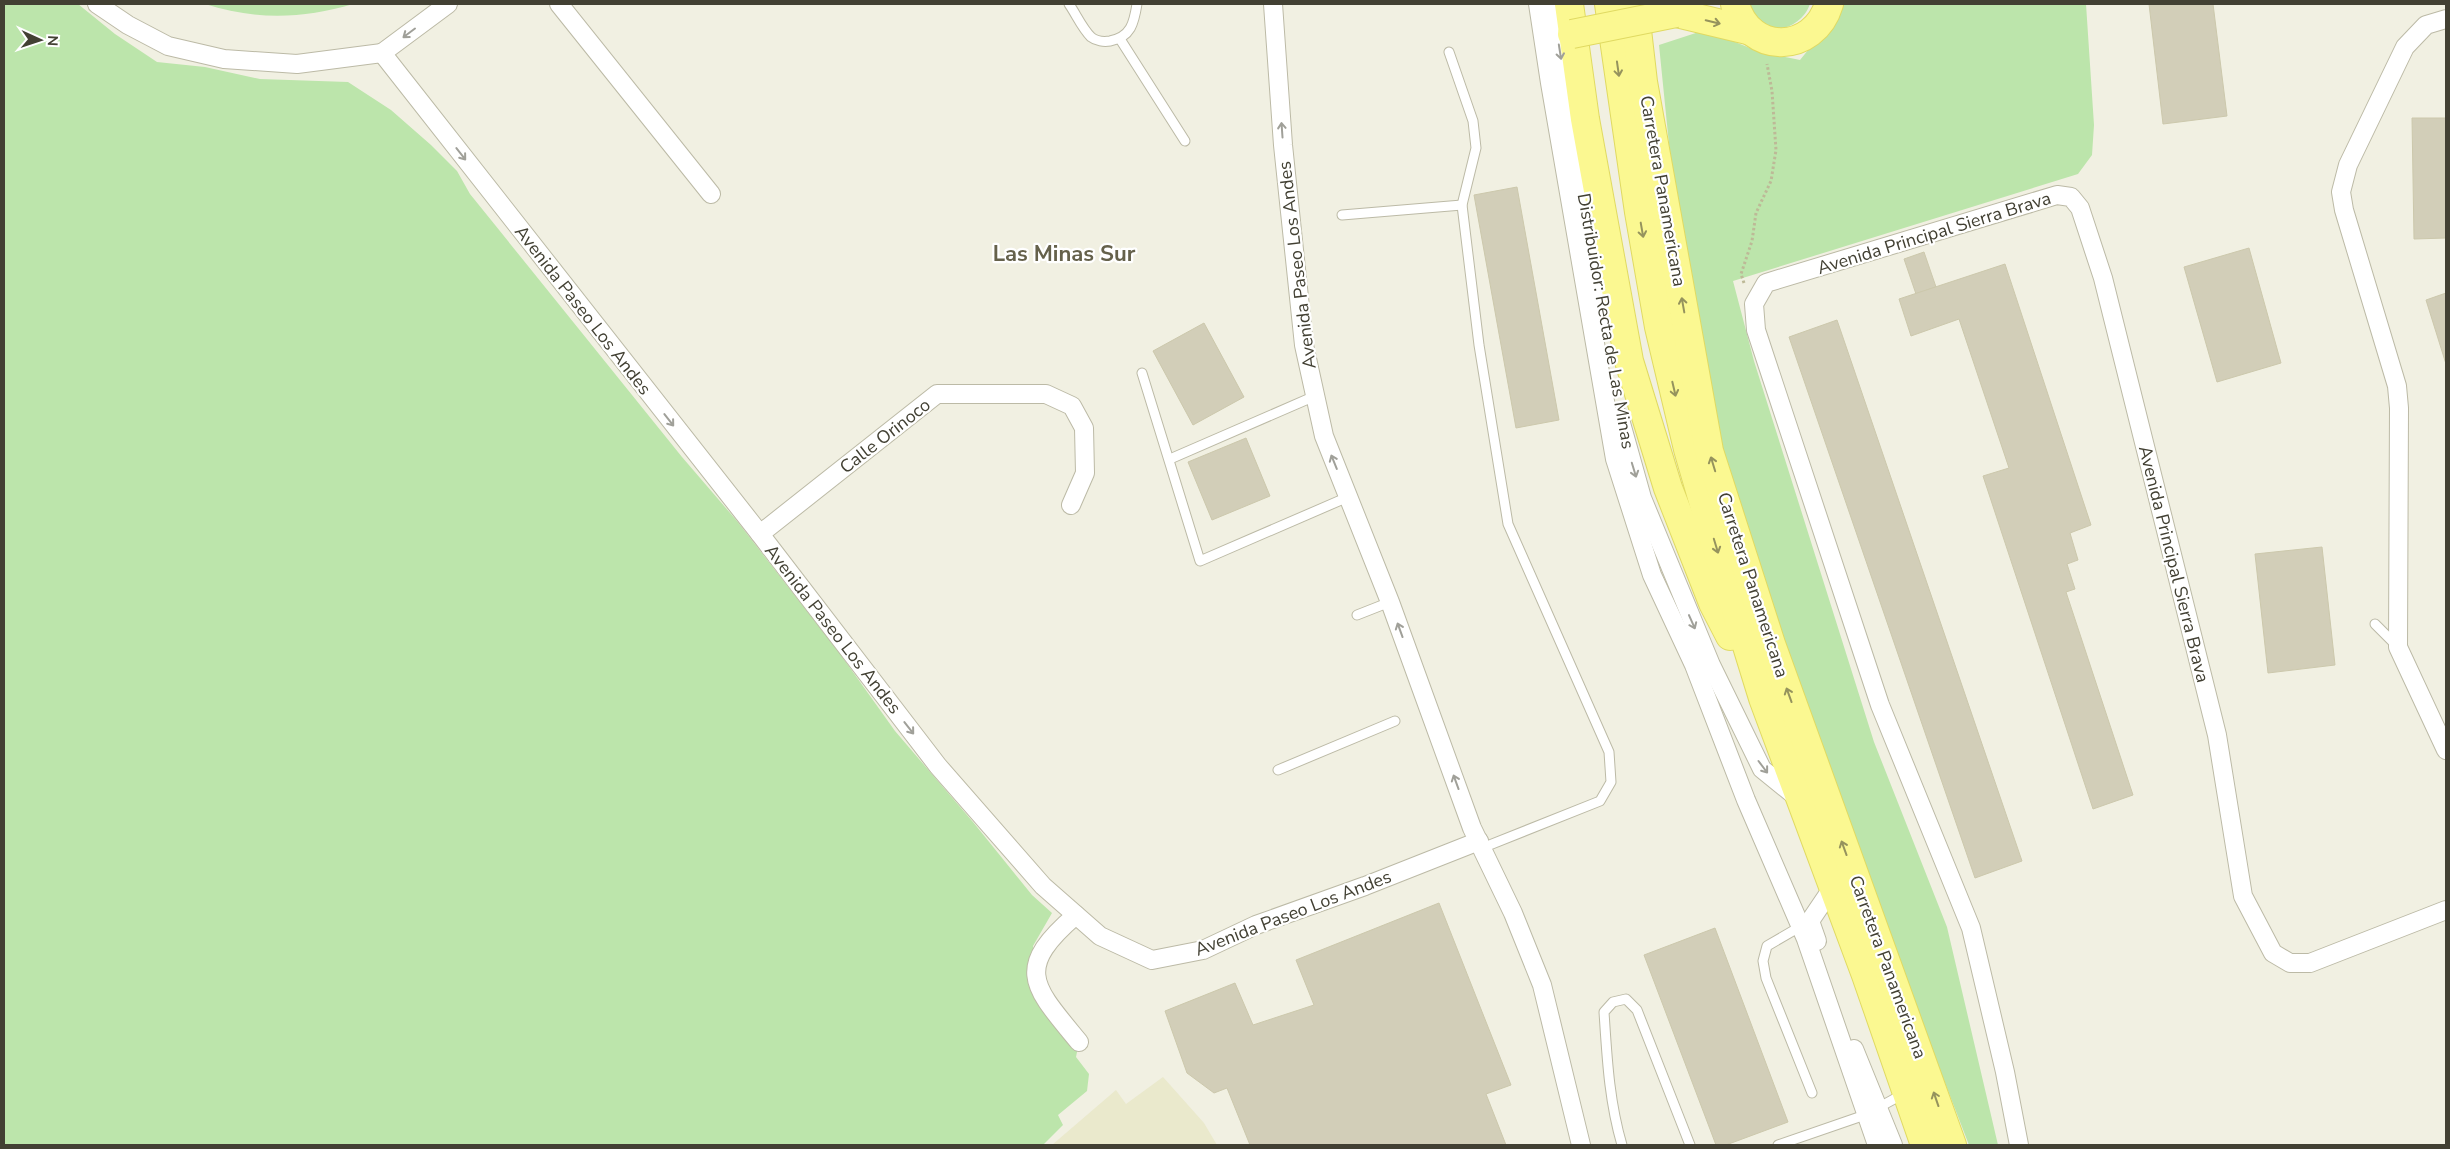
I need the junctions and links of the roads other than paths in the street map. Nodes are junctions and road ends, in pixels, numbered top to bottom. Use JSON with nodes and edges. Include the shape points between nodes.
{"nodes":[{"id":1,"x":97,"y":4,"type":"edge"},
{"id":2,"x":448,"y":4,"type":"edge"},
{"id":3,"x":559,"y":4,"type":"edge"},
{"id":4,"x":1069,"y":4,"type":"edge"},
{"id":5,"x":1137,"y":4,"type":"edge"},
{"id":6,"x":1273,"y":4,"type":"edge"},
{"id":7,"x":1538,"y":4,"type":"edge"},
{"id":8,"x":1552,"y":4,"type":"edge"},
{"id":9,"x":1569,"y":4,"type":"edge"},
{"id":10,"x":1609,"y":4,"type":"edge"},
{"id":11,"x":1634,"y":4,"type":"edge"},
{"id":12,"x":1735,"y":4,"type":"edge"},
{"id":13,"x":1829,"y":4,"type":"edge"},
{"id":14,"x":1684,"y":8,"type":"edge"},
{"id":15,"x":2446,"y":19,"type":"edge"},
{"id":16,"x":1572,"y":34,"type":"junction"},
{"id":17,"x":1757,"y":35,"type":"junction"},
{"id":18,"x":1120,"y":39,"type":"junction"},
{"id":19,"x":1449,"y":52,"type":"dead end"},
{"id":20,"x":382,"y":53,"type":"junction"},
{"id":21,"x":1185,"y":141,"type":"dead end"},
{"id":22,"x":711,"y":194,"type":"dead end"},
{"id":23,"x":1462,"y":205,"type":"junction"},
{"id":24,"x":1342,"y":215,"type":"dead end"},
{"id":25,"x":1142,"y":373,"type":"dead end"},
{"id":26,"x":1315,"y":396,"type":"junction"},
{"id":27,"x":1170,"y":458,"type":"junction"},
{"id":28,"x":1348,"y":497,"type":"junction"},
{"id":29,"x":1071,"y":505,"type":"dead end"},
{"id":30,"x":760,"y":534,"type":"junction"},
{"id":31,"x":1390,"y":602,"type":"junction"},
{"id":32,"x":1357,"y":615,"type":"dead end"},
{"id":33,"x":2375,"y":624,"type":"dead end"},
{"id":34,"x":2398,"y":647,"type":"junction"},
{"id":35,"x":1764,"y":698,"type":"junction"},
{"id":36,"x":1395,"y":721,"type":"dead end"},
{"id":37,"x":2446,"y":750,"type":"edge"},
{"id":38,"x":1278,"y":770,"type":"dead end"},
{"id":39,"x":1804,"y":804,"type":"junction"},
{"id":40,"x":1478,"y":839,"type":"junction"},
{"id":41,"x":1833,"y":887,"type":"junction"},
{"id":42,"x":2446,"y":910,"type":"edge"},
{"id":43,"x":1076,"y":915,"type":"junction"},
{"id":44,"x":1810,"y":921,"type":"junction"},
{"id":45,"x":1079,"y":1042,"type":"dead end"},
{"id":46,"x":1907,"y":1092,"type":"junction"},
{"id":47,"x":1812,"y":1093,"type":"dead end"},
{"id":48,"x":1871,"y":1112,"type":"junction"},
{"id":49,"x":1582,"y":1145,"type":"edge"},
{"id":50,"x":1622,"y":1145,"type":"edge"},
{"id":51,"x":1690,"y":1145,"type":"edge"},
{"id":52,"x":1778,"y":1145,"type":"edge"},
{"id":53,"x":1877,"y":1145,"type":"edge"},
{"id":54,"x":1893,"y":1145,"type":"edge"},
{"id":55,"x":1925,"y":1145,"type":"edge"},
{"id":56,"x":1952,"y":1145,"type":"edge"},
{"id":57,"x":2019,"y":1145,"type":"edge"}],
"edges":[{"from":1,"to":20,"type":"street","via":[[168,46],[224,59],[298,64]]},
{"from":2,"to":20,"type":"street","one_way":true},
{"from":3,"to":22,"type":"street"},
{"from":4,"to":18,"type":"lane","via":[[1092,38],[1104,42]]},
{"from":5,"to":18,"type":"lane","via":[[1135,22],[1128,34]]},
{"from":26,"to":6,"type":"street","name":"Avenida Paseo Los Andes","one_way":true,"via":[[1304,346],[1283,145]]},
{"from":7,"to":48,"type":"street","via":[[1615,459],[1652,575],[1694,665],[1746,800],[1806,939]]},
{"from":8,"to":39,"type":"street","name":"Distribuidor: Recta de Las Minas","one_way":true,"via":[[1621,430],[1642,498],[1711,665],[1762,769]]},
{"from":9,"to":16,"type":"main road"},
{"from":10,"to":35,"type":"main road","name":"Carretera Panamericana","one_way":true,"via":[[1638,212],[1659,327],[1688,449]]},
{"from":56,"to":11,"type":"main road","name":"Carretera Panamericana","one_way":true,"via":[[1771,644],[1709,451],[1643,82]]},
{"from":12,"to":17,"type":"main road","via":[[1741,19]]},
{"from":13,"to":17,"type":"main road","via":[[1818,27],[1806,36],[1792,42],[1777,43]]},
{"from":14,"to":16,"type":"main road","bridge":true},
{"from":14,"to":17,"type":"main road","one_way":true},
{"from":15,"to":34,"type":"street","via":[[2426,25],[2405,47],[2348,165],[2341,192],[2397,386]]},
{"from":16,"to":35,"type":"main road","via":[[1629,362],[1668,488],[1713,603]]},
{"from":18,"to":21,"type":"lane"},
{"from":19,"to":23,"type":"lane","via":[[1473,121],[1476,148]]},
{"from":20,"to":30,"type":"street","name":"Avenida Paseo Los Andes","one_way":true},
{"from":23,"to":24,"type":"lane"},
{"from":23,"to":40,"type":"lane","via":[[1479,346],[1508,524],[1609,752],[1611,782],[1600,801]]},
{"from":25,"to":27,"type":"lane"},
{"from":26,"to":27,"type":"lane"},
{"from":28,"to":26,"type":"street","name":"Avenida Paseo Los Andes","one_way":true,"via":[[1324,436]]},
{"from":27,"to":28,"type":"lane","via":[[1200,561]]},
{"from":28,"to":31,"type":"street","name":"Avenida Paseo Los Andes"},
{"from":29,"to":30,"type":"street","name":"Calle Orinoco","via":[[1085,473],[1084,428],[1072,406],[1046,394],[937,394]]},
{"from":30,"to":43,"type":"street","name":"Avenida Paseo Los Andes","one_way":true,"via":[[938,766],[1043,886]]},
{"from":31,"to":32,"type":"lane"},
{"from":40,"to":31,"type":"street","name":"Avenida Paseo Los Andes","one_way":true},
{"from":33,"to":34,"type":"lane"},
{"from":34,"to":37,"type":"street"},
{"from":35,"to":39,"type":"main road","name":"Carretera Panamericana"},
{"from":36,"to":38,"type":"lane"},
{"from":39,"to":41,"type":"main road","name":"Carretera Panamericana"},
{"from":40,"to":43,"type":"street","name":"Avenida Paseo Los Andes","via":[[1365,886],[1256,925],[1203,950],[1152,960],[1100,936]]},
{"from":40,"to":49,"type":"street","via":[[1542,985]]},
{"from":41,"to":44,"type":"street"},
{"from":41,"to":46,"type":"main road","name":"Carretera Panamericana"},
{"from":42,"to":57,"type":"street","name":"Avenida Principal Sierra Brava","via":[[2310,963],[2290,963],[2273,952],[2243,896],[2216,735],[2103,278],[2080,208],[2071,197],[2057,195],[1766,283],[1754,304],[1756,330],[1880,705],[1971,928]]},
{"from":43,"to":45,"type":"street","via":[[1053,934],[1035,964],[1038,986]]},
{"from":44,"to":47,"type":"lane","via":[[1766,946],[1763,961],[1766,978]]},
{"from":44,"to":48,"type":"street"},
{"from":46,"to":48,"type":"lane"},
{"from":46,"to":55,"type":"main road","name":"Carretera Panamericana"},
{"from":48,"to":52,"type":"lane"},
{"from":48,"to":53,"type":"street"},
{"from":48,"to":54,"type":"street"},
{"from":50,"to":51,"type":"lane","via":[[1606,1060],[1604,1012],[1613,1002],[1626,999],[1638,1010]]}]}
